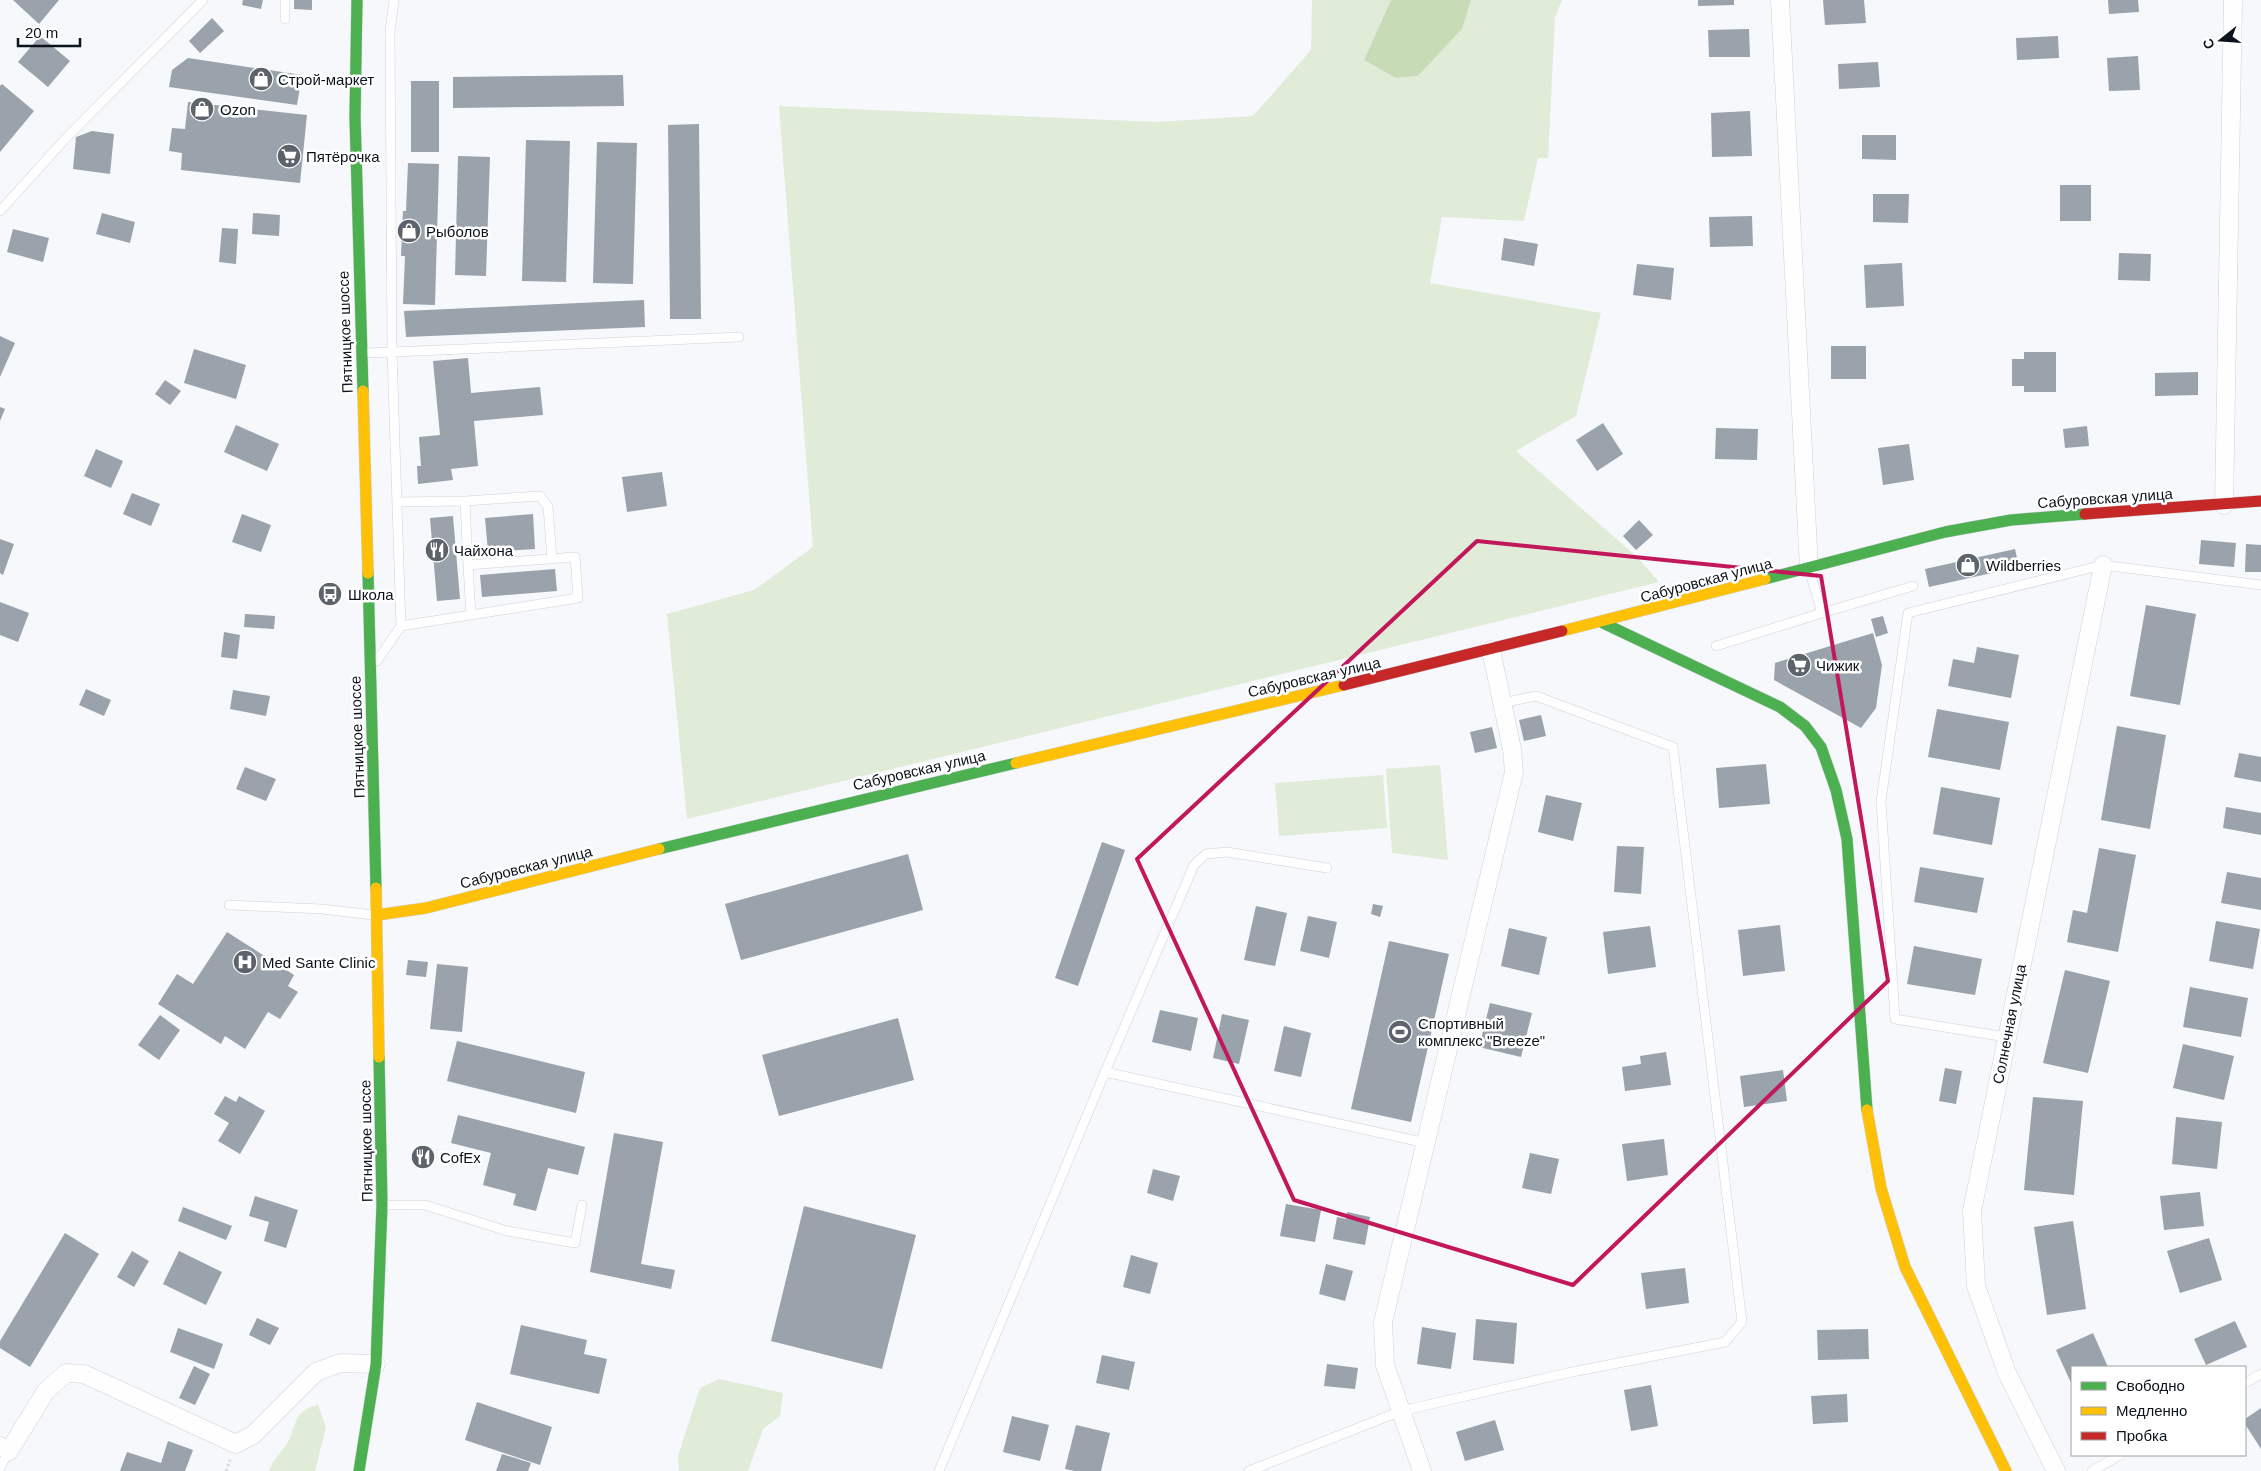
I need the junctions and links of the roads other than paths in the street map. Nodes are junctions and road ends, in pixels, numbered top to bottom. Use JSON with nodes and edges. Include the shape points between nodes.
{"nodes":[{"id":1,"x":203,"y":0,"type":"edge"},
{"id":2,"x":285,"y":0,"type":"edge"},
{"id":3,"x":357,"y":0,"type":"edge"},
{"id":4,"x":394,"y":0,"type":"edge"},
{"id":5,"x":1780,"y":0,"type":"edge"},
{"id":6,"x":2233,"y":0,"type":"edge"},
{"id":7,"x":285,"y":19,"type":"dead end"},
{"id":8,"x":0,"y":211,"type":"edge"},
{"id":9,"x":739,"y":337,"type":"dead end"},
{"id":10,"x":392,"y":352,"type":"junction"},
{"id":11,"x":360,"y":353,"type":"junction"},
{"id":12,"x":465,"y":501,"type":"junction"},
{"id":13,"x":2261,"y":501,"type":"edge"},
{"id":14,"x":397,"y":502,"type":"junction"},
{"id":15,"x":2224,"y":505,"type":"junction"},
{"id":16,"x":552,"y":558,"type":"junction"},
{"id":17,"x":468,"y":565,"type":"junction"},
{"id":18,"x":2103,"y":565,"type":"junction"},
{"id":19,"x":1809,"y":569,"type":"junction"},
{"id":20,"x":2261,"y":585,"type":"edge"},
{"id":21,"x":1913,"y":586,"type":"dead end"},
{"id":22,"x":1822,"y":613,"type":"junction"},
{"id":23,"x":471,"y":615,"type":"junction"},
{"id":24,"x":1603,"y":623,"type":"junction"},
{"id":25,"x":401,"y":626,"type":"junction"},
{"id":26,"x":1716,"y":646,"type":"dead end"},
{"id":27,"x":1492,"y":650,"type":"junction"},
{"id":28,"x":370,"y":671,"type":"junction"},
{"id":29,"x":1502,"y":703,"type":"junction"},
{"id":30,"x":1326,"y":868,"type":"dead end"},
{"id":31,"x":229,"y":906,"type":"dead end"},
{"id":32,"x":378,"y":915,"type":"junction"},
{"id":33,"x":2006,"y":1037,"type":"junction"},
{"id":34,"x":1105,"y":1072,"type":"junction"},
{"id":35,"x":1426,"y":1143,"type":"junction"},
{"id":36,"x":382,"y":1205,"type":"junction"},
{"id":37,"x":582,"y":1205,"type":"dead end"},
{"id":38,"x":376,"y":1364,"type":"junction"},
{"id":39,"x":2261,"y":1374,"type":"edge"},
{"id":40,"x":2246,"y":1382,"type":"edge"},
{"id":41,"x":1401,"y":1411,"type":"junction"},
{"id":42,"x":4,"y":1448,"type":"edge"},
{"id":43,"x":2118,"y":1456,"type":"edge"},
{"id":44,"x":0,"y":1468,"type":"edge"},
{"id":45,"x":359,"y":1471,"type":"edge"},
{"id":46,"x":939,"y":1471,"type":"edge"},
{"id":47,"x":1249,"y":1471,"type":"edge"},
{"id":48,"x":1422,"y":1471,"type":"edge"},
{"id":49,"x":2006,"y":1471,"type":"edge"},
{"id":50,"x":2056,"y":1471,"type":"edge"},
{"id":51,"x":2092,"y":1471,"type":"edge"}],
"edges":[{"from":1,"to":8,"type":"lane","via":[[67,137]]},
{"from":2,"to":7,"type":"lane"},
{"from":3,"to":11,"type":"street","name":"Пятницкое шоссе","via":[[355,117]]},
{"from":4,"to":10,"type":"lane","via":[[390,32]]},
{"from":5,"to":19,"type":"street"},
{"from":6,"to":15,"type":"street"},
{"from":9,"to":10,"type":"lane"},
{"from":10,"to":11,"type":"lane"},
{"from":10,"to":14,"type":"lane"},
{"from":11,"to":28,"type":"street","name":"Пятницкое шоссе"},
{"from":12,"to":14,"type":"lane"},
{"from":12,"to":16,"type":"lane","via":[[540,496],[548,508]]},
{"from":12,"to":17,"type":"lane"},
{"from":13,"to":15,"type":"street","name":"Сабуровская улица"},
{"from":14,"to":25,"type":"lane"},
{"from":15,"to":19,"type":"street","name":"Сабуровская улица","via":[[2011,520],[1945,532]]},
{"from":16,"to":17,"type":"lane"},
{"from":16,"to":23,"type":"lane","via":[[575,557],[578,598]]},
{"from":17,"to":23,"type":"lane"},
{"from":18,"to":20,"type":"lane"},
{"from":18,"to":33,"type":"street","name":"Солнечная улица"},
{"from":18,"to":33,"type":"lane","via":[[1908,613],[1881,801],[1895,1019]]},
{"from":19,"to":22,"type":"lane"},
{"from":19,"to":24,"type":"street","name":"Сабуровская улица"},
{"from":21,"to":22,"type":"lane"},
{"from":22,"to":26,"type":"lane"},
{"from":23,"to":25,"type":"lane"},
{"from":24,"to":27,"type":"street","name":"Сабуровская улица"},
{"from":24,"to":49,"type":"street","via":[[1780,707],[1805,726],[1821,747],[1836,790],[1847,839],[1866,1115],[1881,1188],[1905,1267]]},
{"from":25,"to":28,"type":"lane"},
{"from":27,"to":29,"type":"street"},
{"from":27,"to":32,"type":"street","name":"Сабуровская улица","via":[[758,824],[426,908]]},
{"from":28,"to":32,"type":"street","name":"Пятницкое шоссе"},
{"from":29,"to":35,"type":"street","via":[[1514,772]]},
{"from":29,"to":41,"type":"lane","via":[[1536,696],[1673,747],[1742,1322],[1725,1342],[1567,1373]]},
{"from":30,"to":34,"type":"lane","via":[[1226,852],[1206,854],[1194,865]]},
{"from":31,"to":32,"type":"lane","via":[[322,909]]},
{"from":32,"to":36,"type":"street","name":"Пятницкое шоссе"},
{"from":33,"to":50,"type":"street","name":"Солнечная улица","via":[[1972,1211],[1976,1286],[2007,1373]]},
{"from":34,"to":35,"type":"lane"},
{"from":34,"to":46,"type":"lane"},
{"from":35,"to":41,"type":"street","via":[[1383,1322],[1385,1365]]},
{"from":36,"to":37,"type":"lane","via":[[425,1205],[508,1231],[576,1243]]},
{"from":36,"to":38,"type":"street","name":"Пятницкое шоссе"},
{"from":38,"to":42,"type":"street","via":[[340,1363],[316,1372],[253,1435],[236,1444],[84,1374],[66,1373],[46,1391]]},
{"from":38,"to":45,"type":"street","name":"Пятницкое шоссе"},
{"from":39,"to":40,"type":"lane"},
{"from":41,"to":47,"type":"lane"},
{"from":41,"to":48,"type":"street"},
{"from":42,"to":44,"type":"lane"},
{"from":43,"to":51,"type":"lane"}]}
